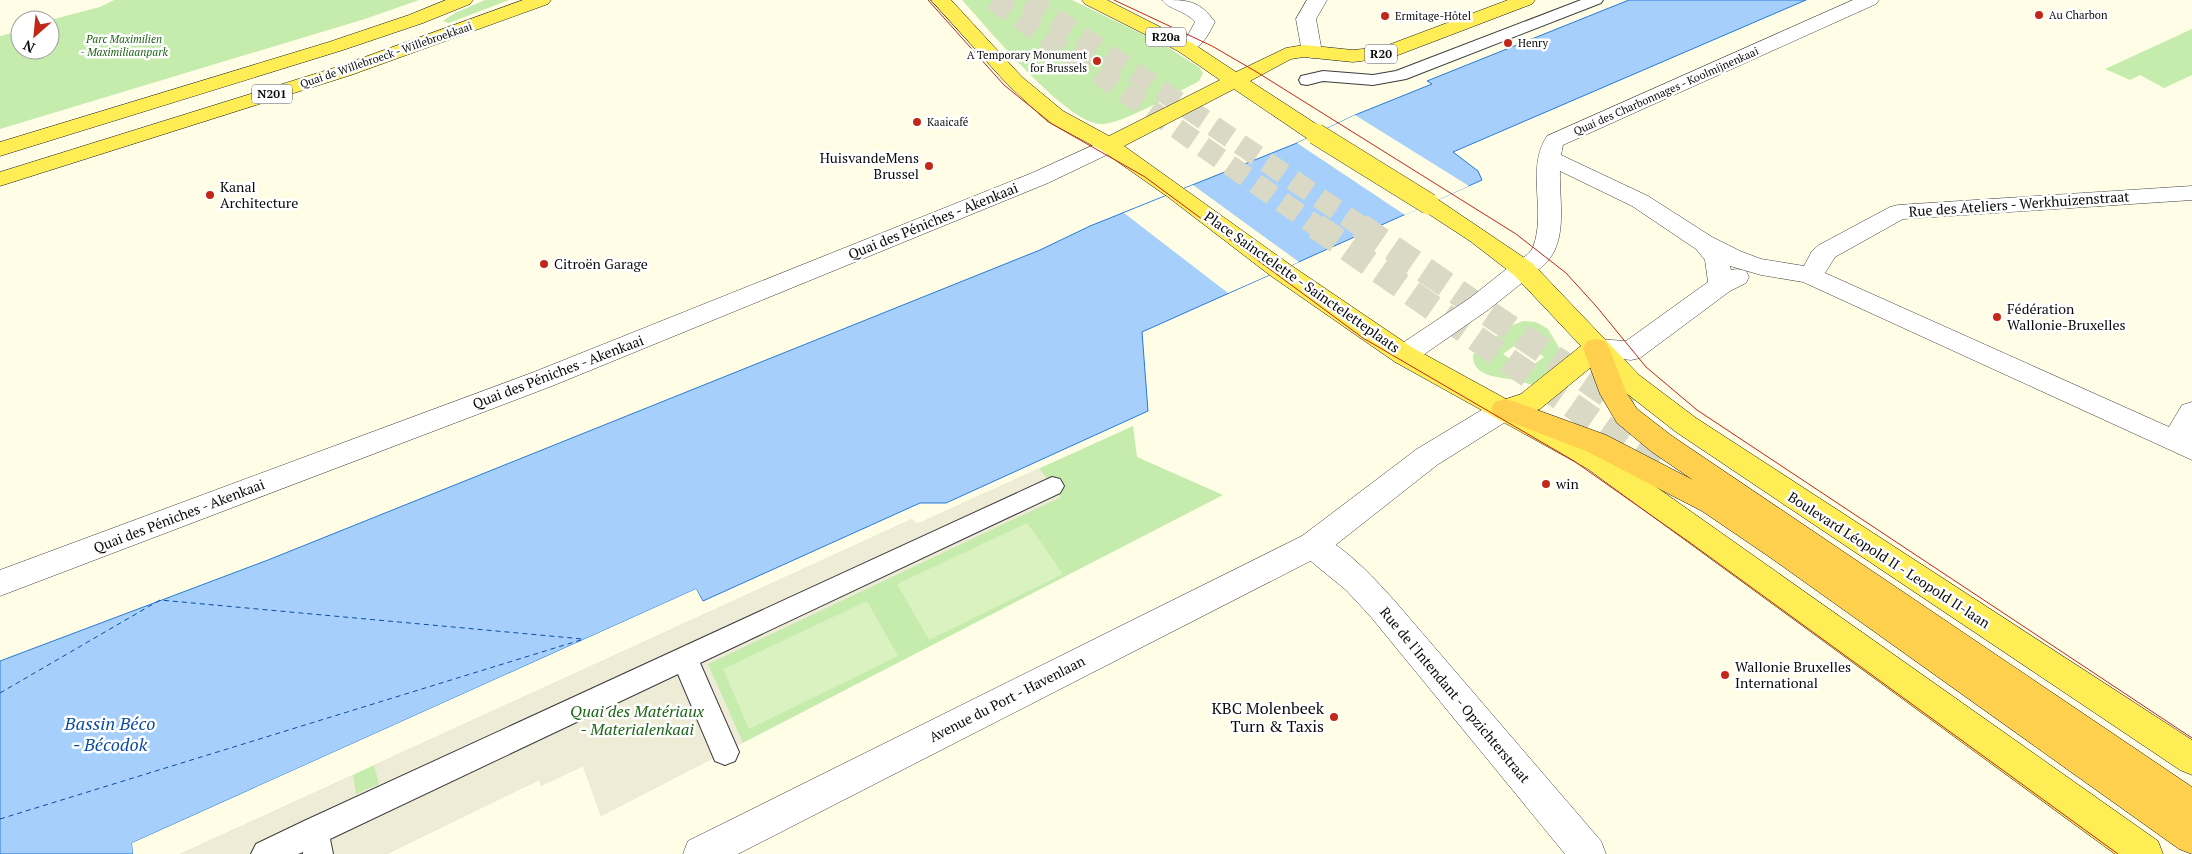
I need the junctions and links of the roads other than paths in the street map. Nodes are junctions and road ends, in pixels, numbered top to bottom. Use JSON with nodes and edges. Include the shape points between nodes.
{"nodes":[{"id":1,"x":463,"y":0,"type":"edge"},
{"id":2,"x":541,"y":0,"type":"edge"},
{"id":3,"x":941,"y":0,"type":"edge"},
{"id":4,"x":1092,"y":0,"type":"edge"},
{"id":5,"x":1172,"y":0,"type":"edge"},
{"id":6,"x":1317,"y":0,"type":"edge"},
{"id":7,"x":1525,"y":0,"type":"edge"},
{"id":8,"x":1595,"y":0,"type":"edge"},
{"id":9,"x":1869,"y":0,"type":"edge"},
{"id":10,"x":336,"y":46,"type":"junction"},
{"id":11,"x":1185,"y":47,"type":"junction"},
{"id":12,"x":1312,"y":52,"type":"junction"},
{"id":13,"x":344,"y":71,"type":"junction"},
{"id":14,"x":1307,"y":80,"type":"dead end"},
{"id":15,"x":1236,"y":81,"type":"junction"},
{"id":16,"x":1109,"y":145,"type":"junction"},
{"id":17,"x":0,"y":149,"type":"edge"},
{"id":18,"x":1548,"y":157,"type":"junction"},
{"id":19,"x":0,"y":179,"type":"edge"},
{"id":20,"x":2192,"y":193,"type":"edge"},
{"id":21,"x":1704,"y":243,"type":"junction"},
{"id":22,"x":1761,"y":268,"type":"junction"},
{"id":23,"x":1522,"y":269,"type":"junction"},
{"id":24,"x":1811,"y":276,"type":"junction"},
{"id":25,"x":1721,"y":285,"type":"junction"},
{"id":26,"x":1596,"y":348,"type":"junction"},
{"id":27,"x":1404,"y":354,"type":"junction"},
{"id":28,"x":1505,"y":409,"type":"junction"},
{"id":29,"x":2192,"y":412,"type":"edge"},
{"id":30,"x":2183,"y":445,"type":"edge"},
{"id":31,"x":1052,"y":486,"type":"dead end"},
{"id":32,"x":1313,"y":546,"type":"junction"},
{"id":33,"x":0,"y":583,"type":"edge"},
{"id":34,"x":684,"y":658,"type":"junction"},
{"id":35,"x":725,"y":752,"type":"dead end"},
{"id":36,"x":2192,"y":759,"type":"edge"},
{"id":37,"x":2192,"y":807,"type":"edge"},
{"id":38,"x":2192,"y":837,"type":"edge"},
{"id":39,"x":316,"y":843,"type":"edge"},
{"id":40,"x":266,"y":854,"type":"edge"},
{"id":41,"x":701,"y":854,"type":"edge"},
{"id":42,"x":1588,"y":854,"type":"edge"},
{"id":43,"x":2145,"y":854,"type":"edge"}],
"edges":[{"from":1,"to":10,"type":"main road","name":"Quai de Willebroeck - Willebroekkaai","number":"N201"},
{"from":2,"to":13,"type":"main road","name":"Quai de Willebroeck - Willebroekkaai","number":"N201"},
{"from":3,"to":16,"type":"main road","name":"Place Sainctelette - Saincteletteplaats","via":[[1035,101],[1055,116]]},
{"from":4,"to":11,"type":"main road","number":"R20a"},
{"from":5,"to":11,"type":"street","via":[[1195,10],[1204,22],[1196,38]]},
{"from":6,"to":12,"type":"street","via":[[1306,18]]},
{"from":7,"to":12,"type":"main road","number":"R20","via":[[1386,53],[1353,56]]},
{"from":8,"to":14,"type":"street","number":"R20","via":[[1433,56],[1382,79],[1323,76]]},
{"from":9,"to":18,"type":"street","name":"Quai des Charbonnages - Koolmijnenkaai","via":[[1559,138],[1550,147]]},
{"from":10,"to":13,"type":"main road"},
{"from":10,"to":17,"type":"main road","name":"Quai de Willebroeck - Willebroekkaai","number":"N201"},
{"from":11,"to":15,"type":"main road","number":"R20a"},
{"from":12,"to":15,"type":"main road","number":"R20","via":[[1286,54]]},
{"from":13,"to":19,"type":"main road","name":"Quai de Willebroeck - Willebroekkaai","number":"N201"},
{"from":15,"to":16,"type":"main road"},
{"from":15,"to":23,"type":"main road","number":"R20a","bridge":true,"via":[[1430,204]]},
{"from":16,"to":27,"type":"main road","name":"Place Sainctelette - Saincteletteplaats","via":[[1280,270]]},
{"from":16,"to":33,"type":"street","name":"Quai des Péniches - Akenkaai","via":[[1040,178],[543,379]]},
{"from":18,"to":21,"type":"street","via":[[1640,201]]},
{"from":18,"to":23,"type":"street","name":"Place Sainctelette - Saincteletteplaats","via":[[1550,207],[1547,240],[1543,253]]},
{"from":20,"to":24,"type":"street","name":"Rue des Ateliers - Werkhuizenstraat","via":[[1898,212],[1827,251]]},
{"from":21,"to":22,"type":"street"},
{"from":21,"to":25,"type":"street","via":[[1717,258]]},
{"from":22,"to":24,"type":"street"},
{"from":22,"to":25,"type":"street"},
{"from":23,"to":26,"type":"main road"},
{"from":23,"to":27,"type":"street","name":"Place Sainctelette - Saincteletteplaats","via":[[1479,304]]},
{"from":24,"to":30,"type":"street"},
{"from":25,"to":26,"type":"street","via":[[1631,351]]},
{"from":26,"to":28,"type":"main road","via":[[1530,402]]},
{"from":26,"to":36,"type":"main road","name":"Boulevard Léopold II - Leopold II-laan","via":[[1651,400],[1694,430]]},
{"from":26,"to":37,"type":"highway","via":[[1613,394],[1627,416],[1662,444]]},
{"from":27,"to":28,"type":"main road","name":"Place Sainctelette - Saincteletteplaats"},
{"from":28,"to":32,"type":"street","via":[[1427,457]]},
{"from":28,"to":38,"type":"highway","via":[[1596,443],[1712,503]]},
{"from":28,"to":43,"type":"main road","name":"Place Sainctelette - Saincteletteplaats","via":[[1585,452]]},
{"from":29,"to":30,"type":"street","via":[[2184,423]]},
{"from":31,"to":34,"type":"street"},
{"from":32,"to":41,"type":"street","name":"Avenue du Port - Havenlaan"},
{"from":32,"to":42,"type":"street","name":"Rue de l'Intendant - Opzichterstraat","via":[[1357,581],[1382,608]]},
{"from":34,"to":35,"type":"street"},
{"from":34,"to":39,"type":"street"},
{"from":39,"to":40,"type":"street"}]}
